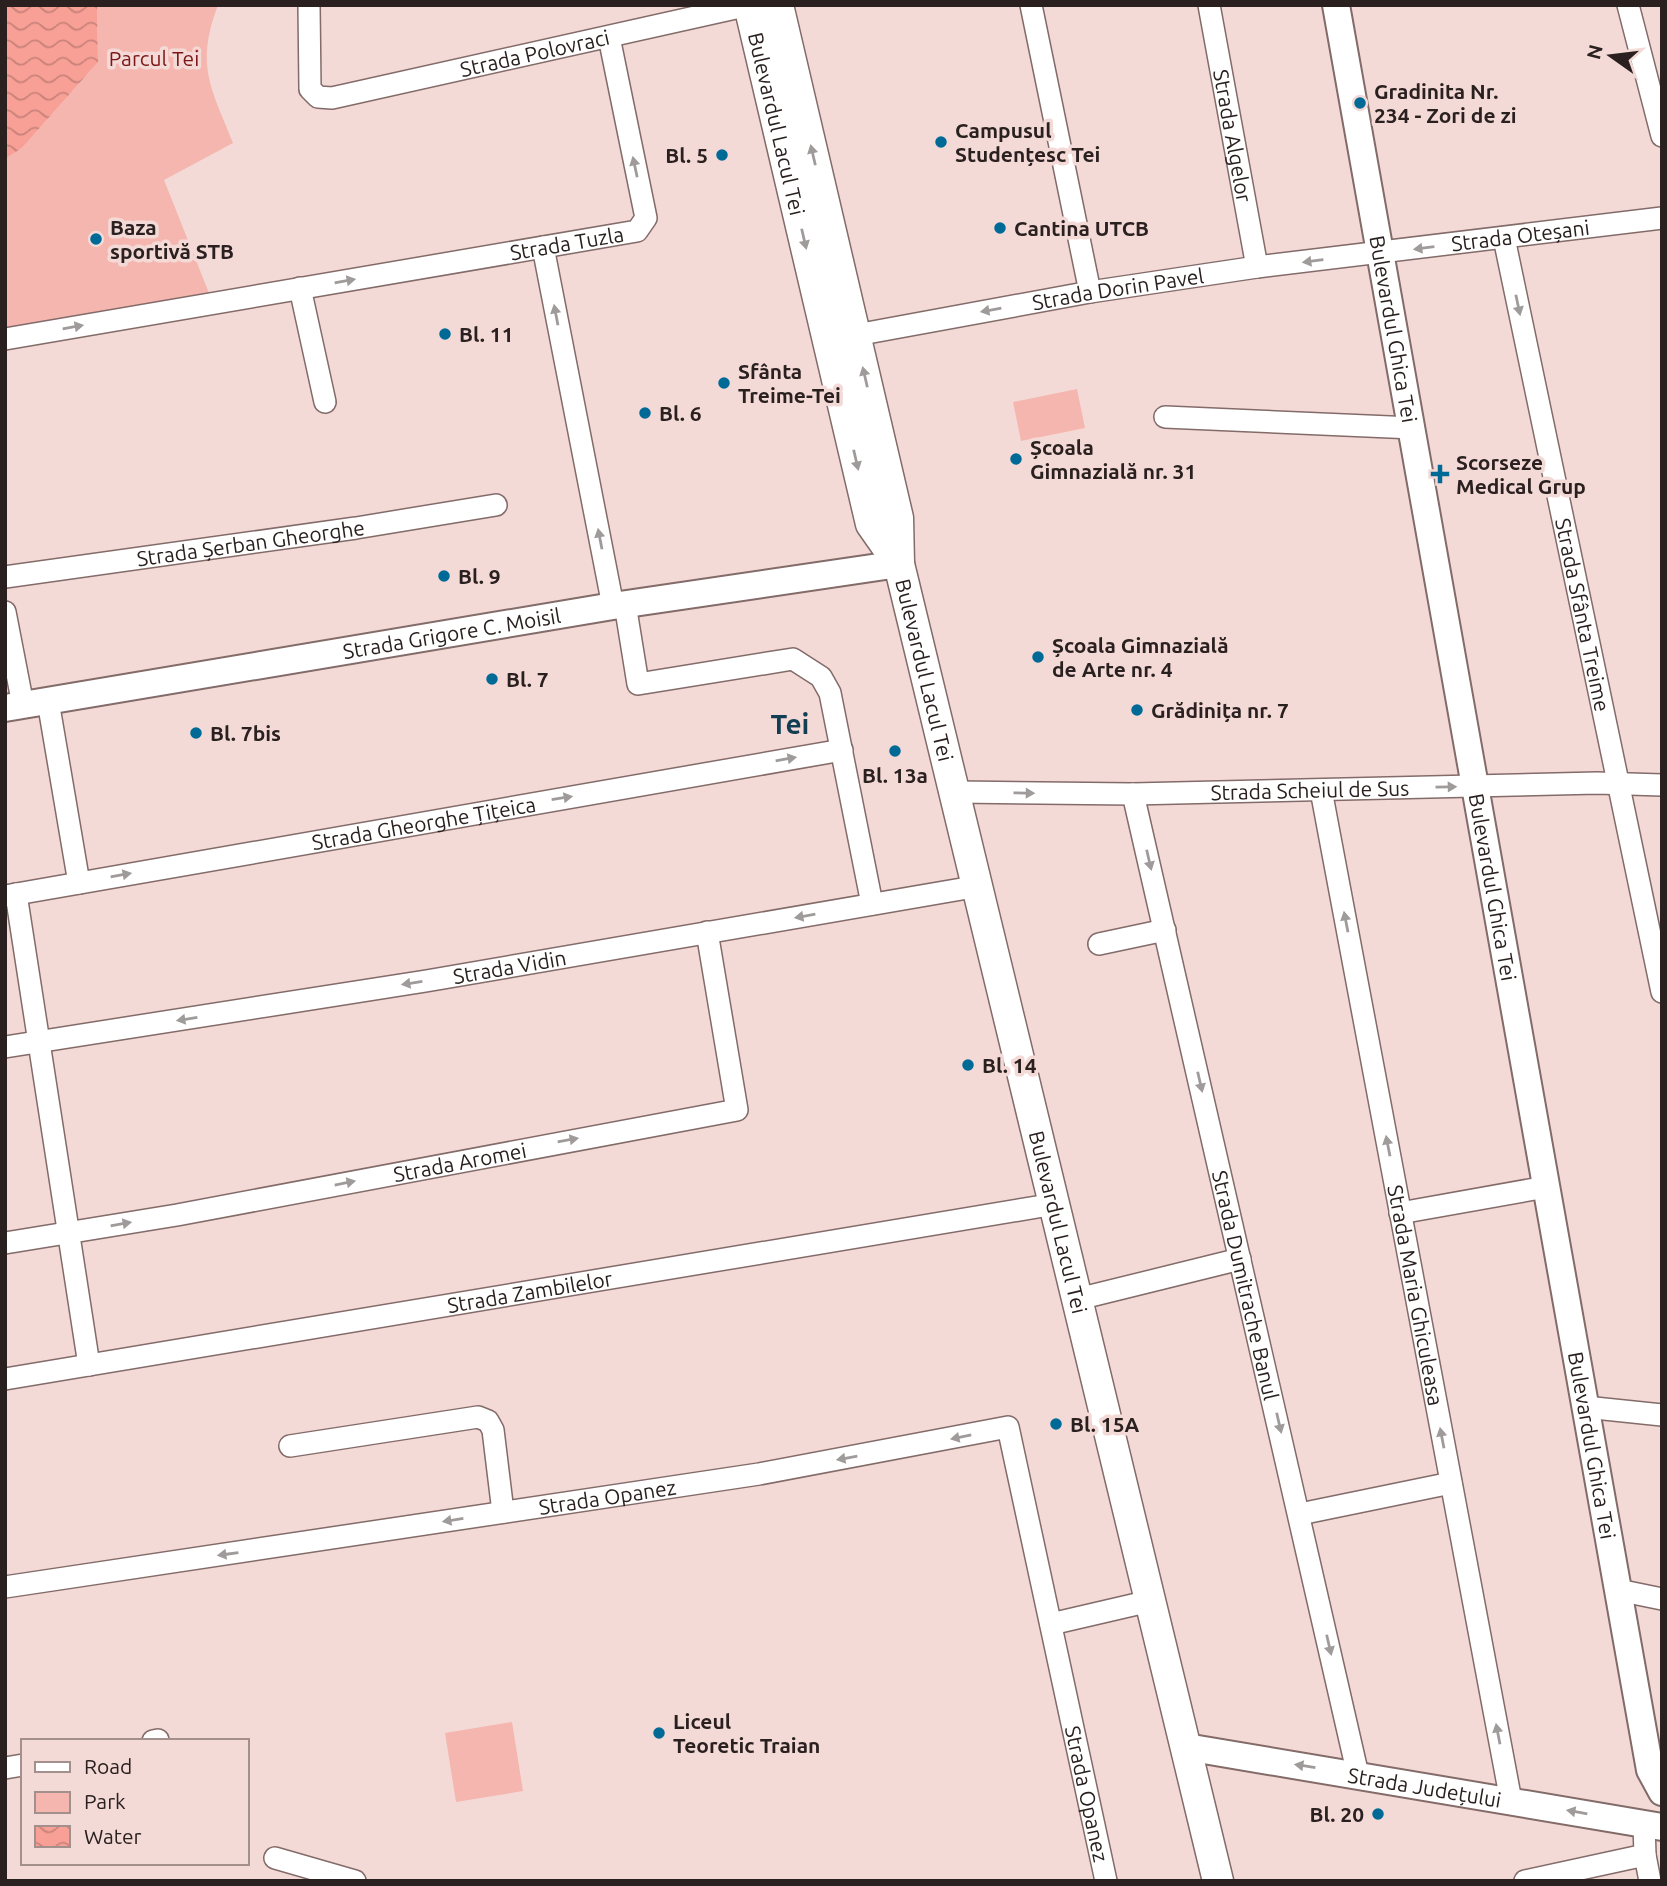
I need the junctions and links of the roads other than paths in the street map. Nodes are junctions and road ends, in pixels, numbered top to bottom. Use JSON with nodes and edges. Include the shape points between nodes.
{"nodes":[{"id":1,"x":309,"y":5,"type":"edge"},
{"id":2,"x":749,"y":5,"type":"edge"},
{"id":3,"x":778,"y":5,"type":"edge"},
{"id":4,"x":1031,"y":5,"type":"edge"},
{"id":5,"x":1209,"y":5,"type":"edge"},
{"id":6,"x":1336,"y":5,"type":"edge"},
{"id":7,"x":1628,"y":5,"type":"edge"},
{"id":8,"x":655,"y":15,"type":"edge"},
{"id":9,"x":609,"y":37,"type":"junction"},
{"id":10,"x":1662,"y":136,"type":"edge"},
{"id":11,"x":1662,"y":218,"type":"edge"},
{"id":12,"x":1504,"y":238,"type":"junction"},
{"id":13,"x":543,"y":247,"type":"junction"},
{"id":14,"x":1381,"y":253,"type":"junction"},
{"id":15,"x":1258,"y":267,"type":"junction"},
{"id":16,"x":300,"y":289,"type":"junction"},
{"id":17,"x":1090,"y":292,"type":"junction"},
{"id":18,"x":856,"y":335,"type":"junction"},
{"id":19,"x":5,"y":339,"type":"edge"},
{"id":20,"x":325,"y":402,"type":"dead end"},
{"id":21,"x":1165,"y":417,"type":"dead end"},
{"id":22,"x":1413,"y":428,"type":"junction"},
{"id":23,"x":496,"y":505,"type":"dead end"},
{"id":24,"x":899,"y":564,"type":"junction"},
{"id":25,"x":5,"y":577,"type":"edge"},
{"id":26,"x":619,"y":605,"type":"junction"},
{"id":27,"x":5,"y":612,"type":"edge"},
{"id":28,"x":25,"y":705,"type":"edge"},
{"id":29,"x":842,"y":750,"type":"junction"},
{"id":30,"x":1617,"y":783,"type":"junction"},
{"id":31,"x":1662,"y":785,"type":"edge"},
{"id":32,"x":1475,"y":786,"type":"junction"},
{"id":33,"x":1321,"y":790,"type":"junction"},
{"id":34,"x":956,"y":792,"type":"junction"},
{"id":35,"x":1133,"y":794,"type":"junction"},
{"id":36,"x":79,"y":883,"type":"junction"},
{"id":37,"x":979,"y":886,"type":"junction"},
{"id":38,"x":10,"y":895,"type":"edge"},
{"id":39,"x":872,"y":904,"type":"junction"},
{"id":40,"x":1165,"y":930,"type":"junction"},
{"id":41,"x":708,"y":932,"type":"junction"},
{"id":42,"x":1099,"y":944,"type":"dead end"},
{"id":43,"x":1662,"y":990,"type":"edge"},
{"id":44,"x":38,"y":1042,"type":"junction"},
{"id":45,"x":5,"y":1047,"type":"edge"},
{"id":46,"x":1546,"y":1187,"type":"junction"},
{"id":47,"x":1055,"y":1205,"type":"junction"},
{"id":48,"x":1400,"y":1213,"type":"junction"},
{"id":49,"x":69,"y":1233,"type":"junction"},
{"id":50,"x":5,"y":1242,"type":"edge"},
{"id":51,"x":1240,"y":1259,"type":"junction"},
{"id":52,"x":1078,"y":1299,"type":"junction"},
{"id":53,"x":89,"y":1365,"type":"junction"},
{"id":54,"x":5,"y":1380,"type":"edge"},
{"id":55,"x":1585,"y":1407,"type":"junction"},
{"id":56,"x":1662,"y":1415,"type":"edge"},
{"id":57,"x":290,"y":1446,"type":"dead end"},
{"id":58,"x":1451,"y":1483,"type":"junction"},
{"id":59,"x":503,"y":1512,"type":"junction"},
{"id":60,"x":1300,"y":1514,"type":"junction"},
{"id":61,"x":5,"y":1587,"type":"edge"},
{"id":62,"x":1618,"y":1590,"type":"junction"},
{"id":63,"x":1662,"y":1599,"type":"edge"},
{"id":64,"x":1150,"y":1601,"type":"junction"},
{"id":65,"x":1051,"y":1625,"type":"junction"},
{"id":66,"x":1186,"y":1747,"type":"junction"},
{"id":67,"x":1358,"y":1775,"type":"junction"},
{"id":68,"x":1656,"y":1781,"type":"edge"},
{"id":69,"x":1511,"y":1801,"type":"junction"},
{"id":70,"x":1653,"y":1825,"type":"edge"},
{"id":71,"x":1645,"y":1855,"type":"junction"},
{"id":72,"x":275,"y":1858,"type":"dead end"},
{"id":73,"x":355,"y":1881,"type":"edge"},
{"id":74,"x":1106,"y":1881,"type":"edge"},
{"id":75,"x":1218,"y":1881,"type":"edge"},
{"id":76,"x":1525,"y":1881,"type":"edge"},
{"id":77,"x":1650,"y":1881,"type":"edge"}],
"edges":[{"from":1,"to":9,"type":"street","name":"Strada Polovraci","via":[[310,89],[318,97],[332,98]]},
{"from":2,"to":8,"type":"street","name":"Strada Polovraci"},
{"from":2,"to":24,"type":"main road","name":"Bulevardul Lacul Tei","one_way":true,"via":[[872,524]]},
{"from":18,"to":3,"type":"main road","name":"Bulevardul Lacul Tei","one_way":true},
{"from":4,"to":17,"type":"street"},
{"from":5,"to":15,"type":"street","name":"Strada Algelor"},
{"from":6,"to":14,"type":"street","name":"Bulevardul Ghica Tei"},
{"from":7,"to":10,"type":"street"},
{"from":8,"to":9,"type":"street","name":"Strada Polovraci"},
{"from":13,"to":9,"type":"street","name":"Strada Tuzla","one_way":true,"via":[[637,231],[646,218]]},
{"from":11,"to":12,"type":"street","name":"Strada Oteșani"},
{"from":12,"to":14,"type":"street","name":"Strada Oteșani","one_way":true},
{"from":12,"to":30,"type":"street","name":"Strada Sfânta Treime","one_way":true},
{"from":16,"to":13,"type":"street","name":"Strada Tuzla","one_way":true},
{"from":26,"to":13,"type":"street","one_way":true},
{"from":14,"to":15,"type":"street","name":"Strada Dorin Pavel","one_way":true},
{"from":14,"to":22,"type":"street","name":"Bulevardul Ghica Tei"},
{"from":15,"to":17,"type":"street","name":"Strada Dorin Pavel"},
{"from":19,"to":16,"type":"street","name":"Strada Tuzla","one_way":true},
{"from":16,"to":20,"type":"street"},
{"from":17,"to":18,"type":"street","name":"Strada Dorin Pavel","one_way":true},
{"from":24,"to":18,"type":"main road","name":"Bulevardul Lacul Tei","one_way":true,"via":[[898,518]]},
{"from":21,"to":22,"type":"street"},
{"from":22,"to":32,"type":"street","name":"Bulevardul Ghica Tei"},
{"from":23,"to":25,"type":"street","name":"Strada Șerban Gheorghe"},
{"from":24,"to":26,"type":"street","name":"Strada Grigore C. Moisil"},
{"from":24,"to":34,"type":"main road","name":"Bulevardul Lacul Tei"},
{"from":26,"to":28,"type":"street","name":"Strada Grigore C. Moisil"},
{"from":26,"to":29,"type":"street","via":[[639,684],[793,659],[827,685]]},
{"from":27,"to":28,"type":"street"},
{"from":28,"to":36,"type":"street"},
{"from":36,"to":29,"type":"street","name":"Strada Gheorghe Țițeica","one_way":true},
{"from":29,"to":39,"type":"street"},
{"from":30,"to":31,"type":"street","name":"Strada Scheiul de Sus"},
{"from":30,"to":32,"type":"street","name":"Strada Scheiul de Sus"},
{"from":30,"to":43,"type":"street","name":"Strada Sfânta Treime"},
{"from":33,"to":32,"type":"street","name":"Strada Scheiul de Sus","one_way":true},
{"from":32,"to":46,"type":"street","name":"Bulevardul Ghica Tei"},
{"from":33,"to":35,"type":"street","name":"Strada Scheiul de Sus"},
{"from":48,"to":33,"type":"street","name":"Strada Maria Ghiculeasa","one_way":true},
{"from":34,"to":35,"type":"street","name":"Strada Scheiul de Sus","one_way":true},
{"from":34,"to":37,"type":"main road","name":"Bulevardul Lacul Tei"},
{"from":35,"to":40,"type":"street","name":"Strada Dumitrache Banul","one_way":true},
{"from":36,"to":38,"type":"street","name":"Strada Gheorghe Țițeica"},
{"from":37,"to":39,"type":"street","name":"Strada Vidin"},
{"from":37,"to":47,"type":"main road","name":"Bulevardul Lacul Tei"},
{"from":38,"to":44,"type":"street"},
{"from":39,"to":41,"type":"street","name":"Strada Vidin","one_way":true},
{"from":40,"to":42,"type":"street"},
{"from":40,"to":51,"type":"street","name":"Strada Dumitrache Banul","one_way":true},
{"from":41,"to":44,"type":"street","name":"Strada Vidin","one_way":true},
{"from":49,"to":41,"type":"street","name":"Strada Aromei","one_way":true,"via":[[737,1110]]},
{"from":44,"to":45,"type":"street","name":"Strada Vidin"},
{"from":44,"to":49,"type":"street"},
{"from":46,"to":48,"type":"street"},
{"from":46,"to":55,"type":"street","name":"Bulevardul Ghica Tei"},
{"from":47,"to":52,"type":"main road","name":"Bulevardul Lacul Tei"},
{"from":47,"to":53,"type":"street","name":"Strada Zambilelor"},
{"from":58,"to":48,"type":"street","name":"Strada Maria Ghiculeasa","one_way":true},
{"from":49,"to":50,"type":"street","name":"Strada Aromei"},
{"from":49,"to":53,"type":"street"},
{"from":51,"to":52,"type":"street"},
{"from":51,"to":60,"type":"street","name":"Strada Dumitrache Banul","one_way":true},
{"from":52,"to":64,"type":"main road","name":"Bulevardul Lacul Tei"},
{"from":53,"to":54,"type":"street","name":"Strada Zambilelor"},
{"from":55,"to":56,"type":"street"},
{"from":55,"to":62,"type":"street","name":"Bulevardul Ghica Tei"},
{"from":57,"to":59,"type":"street","via":[[478,1417],[488,1421],[493,1430]]},
{"from":58,"to":60,"type":"street"},
{"from":69,"to":58,"type":"street","name":"Strada Maria Ghiculeasa","one_way":true},
{"from":59,"to":61,"type":"street","name":"Strada Opanez","one_way":true},
{"from":65,"to":59,"type":"street","name":"Strada Opanez","one_way":true,"via":[[1008,1427],[758,1474]]},
{"from":60,"to":67,"type":"street","name":"Strada Dumitrache Banul","one_way":true},
{"from":62,"to":63,"type":"street"},
{"from":62,"to":68,"type":"street","name":"Bulevardul Ghica Tei"},
{"from":64,"to":65,"type":"street"},
{"from":64,"to":66,"type":"main road","name":"Bulevardul Lacul Tei"},
{"from":65,"to":74,"type":"street","name":"Strada Opanez"},
{"from":67,"to":66,"type":"street","name":"Strada Județului","one_way":true},
{"from":66,"to":75,"type":"main road","name":"Bulevardul Lacul Tei"},
{"from":67,"to":69,"type":"street","name":"Strada Județului"},
{"from":68,"to":70,"type":"street","name":"Bulevardul Ghica Tei","via":[[1644,1796]]},
{"from":70,"to":69,"type":"street","name":"Strada Județului","one_way":true},
{"from":70,"to":71,"type":"street"},
{"from":71,"to":76,"type":"street"},
{"from":71,"to":77,"type":"street"},
{"from":72,"to":73,"type":"street"}]}
